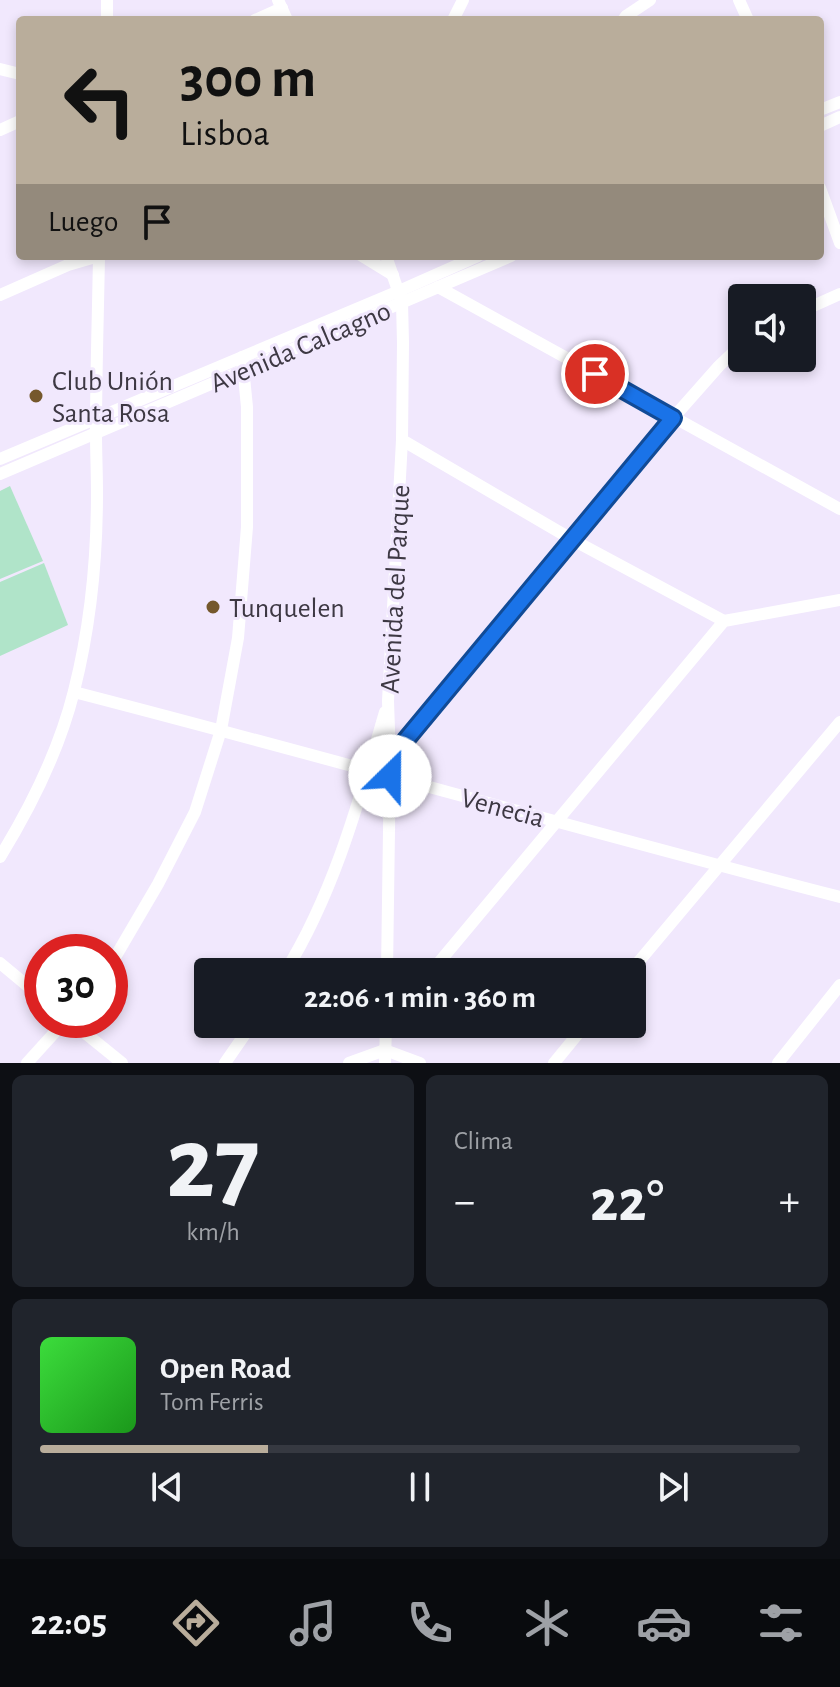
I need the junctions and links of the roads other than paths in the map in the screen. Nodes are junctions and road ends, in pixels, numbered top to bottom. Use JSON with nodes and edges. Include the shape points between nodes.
{"nodes":[{"id":1,"x":463,"y":0,"type":"edge"},
{"id":2,"x":650,"y":0,"type":"edge"},
{"id":3,"x":455,"y":16,"type":"edge"},
{"id":4,"x":626,"y":16,"type":"edge"},
{"id":5,"x":824,"y":199,"type":"edge"},
{"id":6,"x":840,"y":243,"type":"edge"},
{"id":7,"x":85,"y":260,"type":"edge"},
{"id":8,"x":99,"y":260,"type":"edge"},
{"id":9,"x":369,"y":260,"type":"edge"},
{"id":10,"x":387,"y":260,"type":"edge"},
{"id":11,"x":470,"y":260,"type":"edge"},
{"id":12,"x":502,"y":260,"type":"edge"},
{"id":13,"x":393,"y":275,"type":"junction"},
{"id":14,"x":438,"y":287,"type":"junction"},
{"id":15,"x":840,"y":294,"type":"edge"},
{"id":16,"x":0,"y":295,"type":"edge"},
{"id":17,"x":400,"y":297,"type":"junction"},
{"id":18,"x":816,"y":305,"type":"edge"},
{"id":19,"x":728,"y":357,"type":"edge"},
{"id":20,"x":243,"y":364,"type":"junction"},
{"id":21,"x":96,"y":418,"type":"junction"},
{"id":22,"x":673,"y":418,"type":"junction"},
{"id":23,"x":96,"y":433,"type":"junction"},
{"id":24,"x":402,"y":440,"type":"junction"},
{"id":25,"x":0,"y":459,"type":"edge"},
{"id":26,"x":0,"y":474,"type":"edge"},
{"id":27,"x":840,"y":509,"type":"edge"},
{"id":28,"x":573,"y":540,"type":"junction"},
{"id":29,"x":840,"y":600,"type":"edge"},
{"id":30,"x":724,"y":621,"type":"junction"},
{"id":31,"x":74,"y":692,"type":"junction"},
{"id":32,"x":388,"y":701,"type":"junction"},
{"id":33,"x":840,"y":722,"type":"edge"},
{"id":34,"x":221,"y":730,"type":"junction"},
{"id":35,"x":390,"y":759,"type":"junction"},
{"id":36,"x":367,"y":771,"type":"junction"},
{"id":37,"x":390,"y":776,"type":"junction"},
{"id":38,"x":555,"y":821,"type":"junction"},
{"id":39,"x":0,"y":857,"type":"edge"},
{"id":40,"x":718,"y":865,"type":"junction"},
{"id":41,"x":840,"y":897,"type":"edge"},
{"id":42,"x":128,"y":935,"type":"edge"},
{"id":43,"x":294,"y":958,"type":"edge"},
{"id":44,"x":387,"y":958,"type":"edge"},
{"id":45,"x":442,"y":958,"type":"edge"},
{"id":46,"x":642,"y":958,"type":"edge"},
{"id":47,"x":0,"y":963,"type":"edge"},
{"id":48,"x":24,"y":983,"type":"edge"},
{"id":49,"x":840,"y":985,"type":"edge"},
{"id":50,"x":50,"y":1038,"type":"edge"},
{"id":51,"x":90,"y":1038,"type":"edge"},
{"id":52,"x":242,"y":1038,"type":"edge"},
{"id":53,"x":575,"y":1038,"type":"edge"},
{"id":54,"x":385,"y":1056,"type":"edge"},
{"id":55,"x":27,"y":1063,"type":"edge"},
{"id":56,"x":122,"y":1063,"type":"edge"},
{"id":57,"x":225,"y":1063,"type":"edge"},
{"id":58,"x":349,"y":1063,"type":"edge"},
{"id":59,"x":420,"y":1063,"type":"edge"},
{"id":60,"x":554,"y":1063,"type":"edge"},
{"id":61,"x":778,"y":1063,"type":"edge"}],
"edges":[{"from":1,"to":3,"type":"street"},
{"from":2,"to":4,"type":"street"},
{"from":5,"to":6,"type":"street"},
{"from":7,"to":16,"type":"street"},
{"from":8,"to":21,"type":"street"},
{"from":9,"to":13,"type":"street"},
{"from":10,"to":13,"type":"street","name":"Avenida del Parque"},
{"from":11,"to":17,"type":"street","name":"Avenida Calcagno"},
{"from":12,"to":14,"type":"street","name":"Avenida Calcagno"},
{"from":13,"to":17,"type":"street","name":"Avenida del Parque"},
{"from":14,"to":17,"type":"street","name":"Avenida Calcagno"},
{"from":14,"to":22,"type":"street"},
{"from":15,"to":18,"type":"street"},
{"from":17,"to":20,"type":"street","name":"Avenida Calcagno"},
{"from":17,"to":24,"type":"street","name":"Avenida del Parque"},
{"from":19,"to":22,"type":"street"},
{"from":20,"to":21,"type":"street","name":"Avenida Calcagno"},
{"from":20,"to":23,"type":"street","name":"Avenida Calcagno"},
{"from":20,"to":34,"type":"street","via":[[247,527],[238,638]]},
{"from":21,"to":23,"type":"street"},
{"from":21,"to":25,"type":"street","name":"Avenida Calcagno"},
{"from":22,"to":27,"type":"street"},
{"from":22,"to":28,"type":"street"},
{"from":23,"to":26,"type":"street","name":"Avenida Calcagno"},
{"from":23,"to":31,"type":"street","via":[[92,581]]},
{"from":24,"to":28,"type":"street"},
{"from":24,"to":32,"type":"street","name":"Avenida del Parque"},
{"from":28,"to":30,"type":"street"},
{"from":28,"to":35,"type":"street"},
{"from":29,"to":30,"type":"street"},
{"from":30,"to":38,"type":"street"},
{"from":31,"to":34,"type":"street","name":"Venecia"},
{"from":31,"to":39,"type":"street","via":[[45,775]]},
{"from":32,"to":35,"type":"street","name":"Avenida del Parque"},
{"from":32,"to":36,"type":"street"},
{"from":33,"to":40,"type":"street"},
{"from":34,"to":36,"type":"street","name":"Venecia"},
{"from":34,"to":42,"type":"street","via":[[195,812]]},
{"from":35,"to":37,"type":"street","name":"Avenida del Parque"},
{"from":36,"to":37,"type":"street","name":"Venecia"},
{"from":36,"to":43,"type":"street","via":[[343,849]]},
{"from":37,"to":38,"type":"street","name":"Venecia"},
{"from":37,"to":44,"type":"street","name":"Avenida del Parque"},
{"from":38,"to":40,"type":"street","name":"Venecia"},
{"from":38,"to":45,"type":"street"},
{"from":40,"to":41,"type":"street","name":"Venecia"},
{"from":40,"to":46,"type":"street"},
{"from":47,"to":48,"type":"street"},
{"from":49,"to":61,"type":"street"},
{"from":50,"to":55,"type":"street"},
{"from":51,"to":56,"type":"street"},
{"from":52,"to":57,"type":"street"},
{"from":53,"to":60,"type":"street"},
{"from":54,"to":58,"type":"street"},
{"from":54,"to":59,"type":"street"}]}
